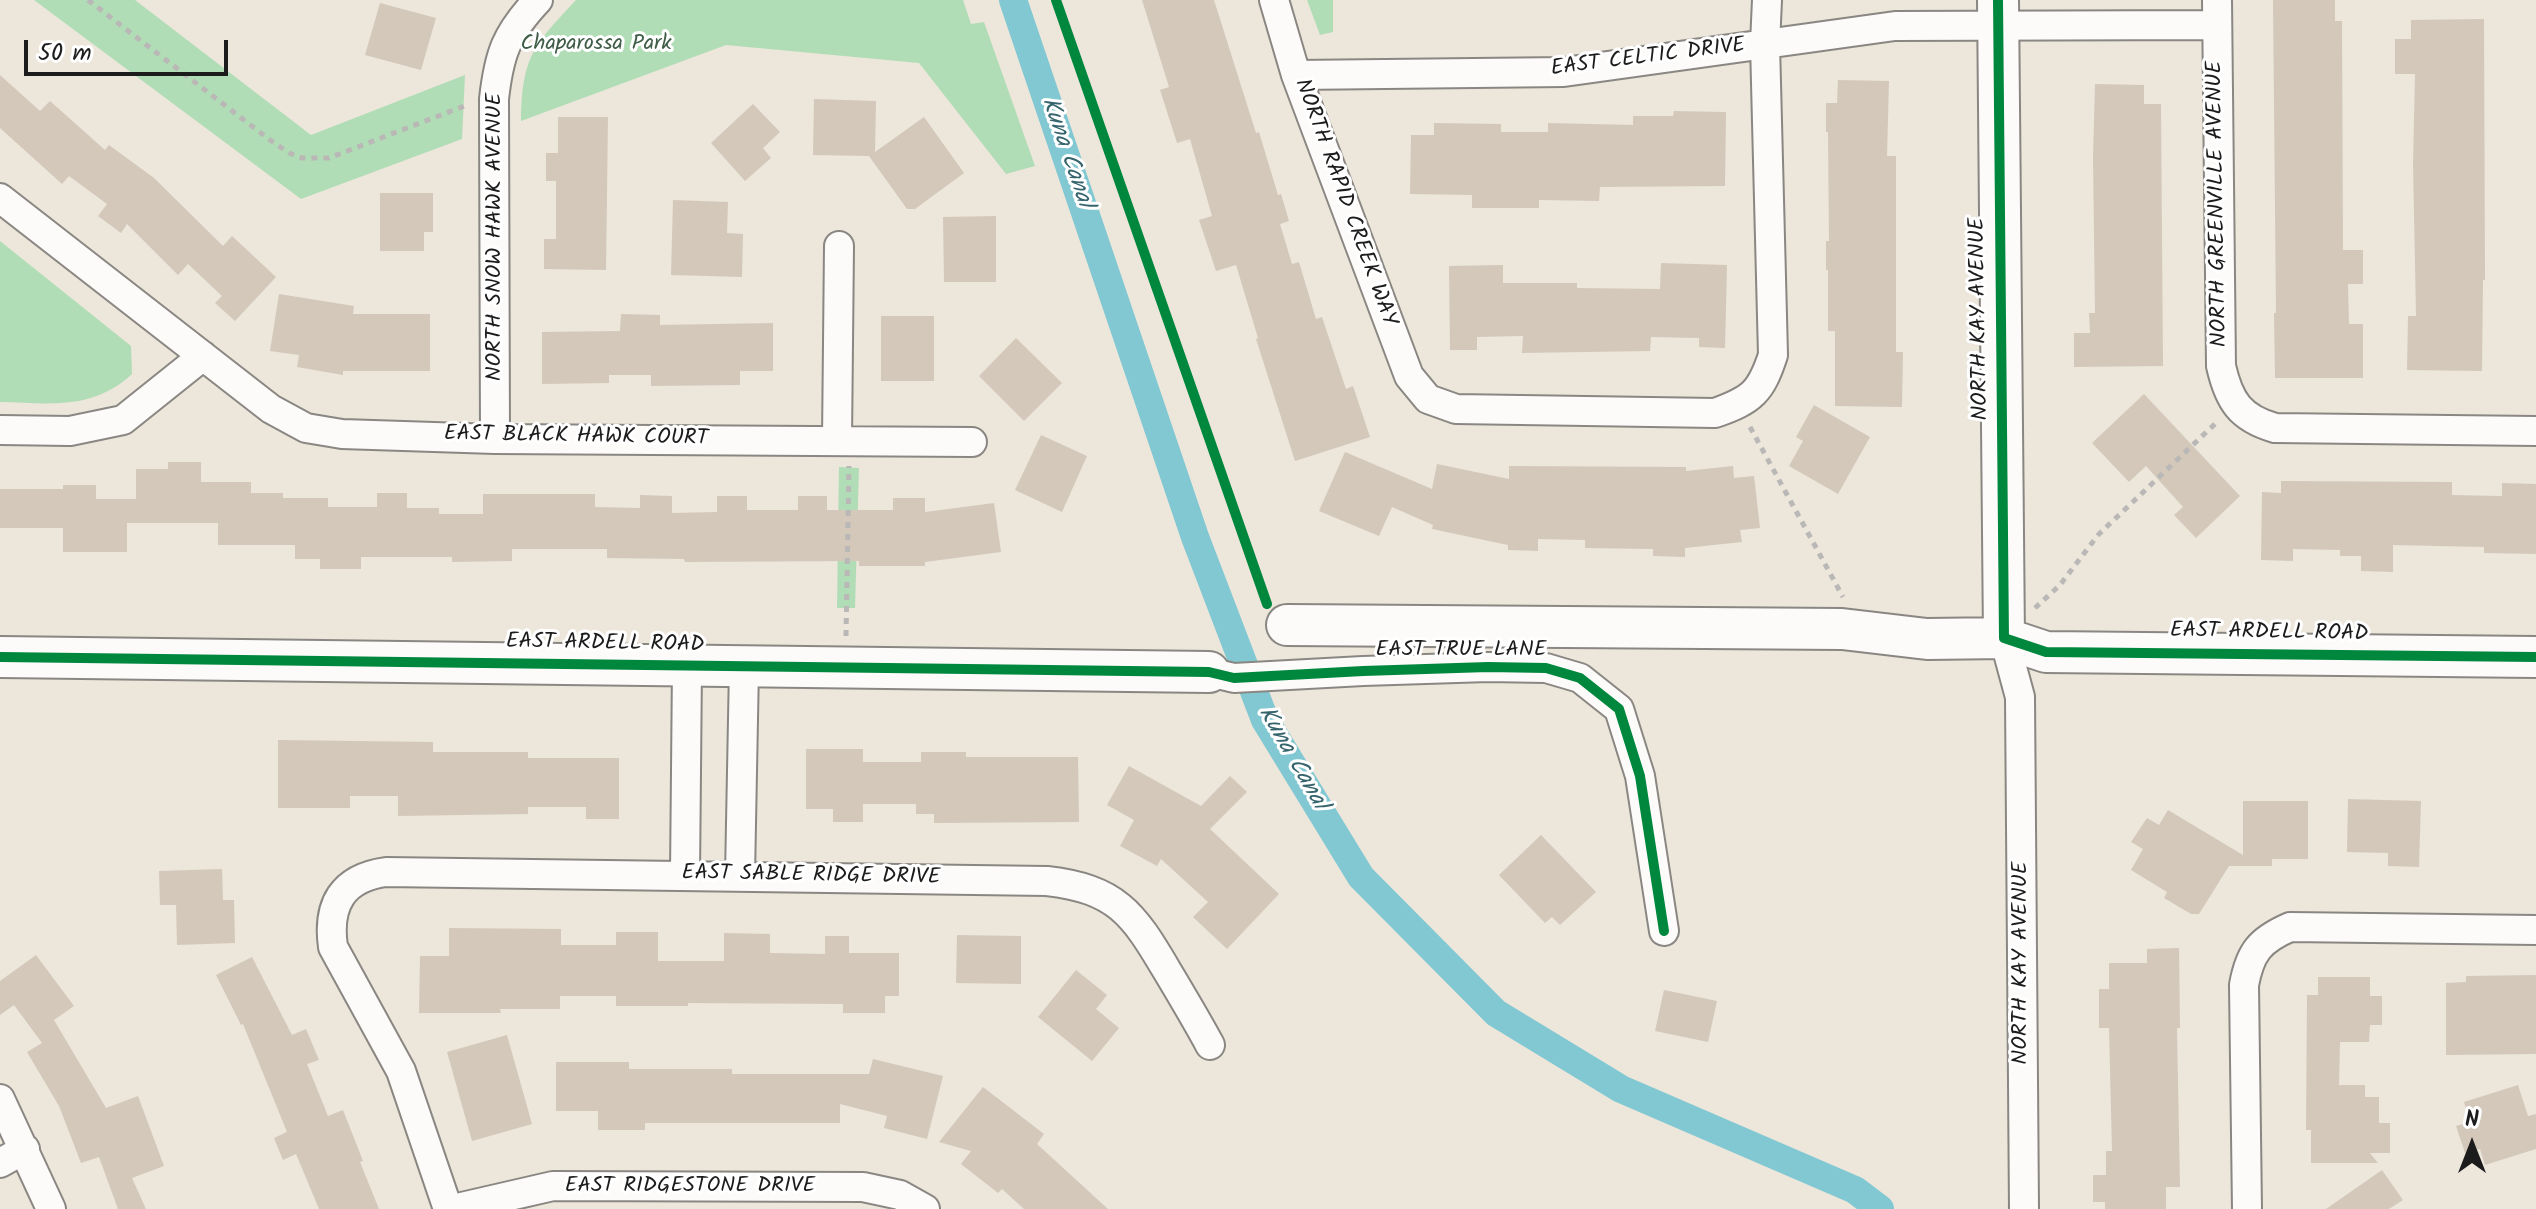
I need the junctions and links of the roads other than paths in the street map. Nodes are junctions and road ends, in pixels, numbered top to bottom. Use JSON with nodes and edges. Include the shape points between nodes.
{"nodes":[{"id":1,"x":538,"y":0,"type":"edge"},
{"id":2,"x":1274,"y":0,"type":"edge"},
{"id":3,"x":1767,"y":0,"type":"edge"},
{"id":4,"x":1998,"y":12,"type":"edge"},
{"id":5,"x":2217,"y":12,"type":"edge"},
{"id":6,"x":1765,"y":44,"type":"junction"},
{"id":7,"x":1296,"y":75,"type":"junction"},
{"id":8,"x":0,"y":198,"type":"edge"},
{"id":9,"x":839,"y":246,"type":"dead end"},
{"id":10,"x":203,"y":356,"type":"junction"},
{"id":11,"x":0,"y":430,"type":"edge"},
{"id":12,"x":2536,"y":431,"type":"edge"},
{"id":13,"x":495,"y":439,"type":"junction"},
{"id":14,"x":972,"y":442,"type":"dead end"},
{"id":15,"x":843,"y":450,"type":"junction"},
{"id":16,"x":1287,"y":625,"type":"dead end"},
{"id":17,"x":2004,"y":638,"type":"junction"},
{"id":18,"x":0,"y":657,"type":"edge"},
{"id":19,"x":2536,"y":657,"type":"edge"},
{"id":20,"x":687,"y":666,"type":"junction"},
{"id":21,"x":744,"y":667,"type":"junction"},
{"id":22,"x":1221,"y":675,"type":"joint"},
{"id":23,"x":685,"y":875,"type":"junction"},
{"id":24,"x":740,"y":876,"type":"junction"},
{"id":25,"x":2536,"y":930,"type":"edge"},
{"id":26,"x":1664,"y":931,"type":"dead end"},
{"id":27,"x":1210,"y":1045,"type":"dead end"},
{"id":28,"x":0,"y":1099,"type":"edge"},
{"id":29,"x":25,"y":1149,"type":"junction"},
{"id":30,"x":0,"y":1163,"type":"edge"},
{"id":31,"x":51,"y":1209,"type":"edge"},
{"id":32,"x":450,"y":1209,"type":"edge"},
{"id":33,"x":925,"y":1209,"type":"edge"},
{"id":34,"x":2024,"y":1209,"type":"edge"},
{"id":35,"x":2247,"y":1209,"type":"edge"}],
"edges":[{"from":1,"to":13,"type":"street","name":"NORTH SNOW HAWK AVENUE","via":[[506,40],[494,99]]},
{"from":2,"to":7,"type":"street","name":"NORTH RAPID CREEK WAY"},
{"from":3,"to":6,"type":"street"},
{"from":4,"to":5,"type":"street","name":"EAST CELTIC DRIVE"},
{"from":4,"to":6,"type":"street","name":"EAST CELTIC DRIVE"},
{"from":4,"to":17,"type":"street","name":"NORTH KAY AVENUE"},
{"from":5,"to":12,"type":"street","name":"NORTH GREENVILLE AVENUE","via":[[2221,366],[2237,405],[2254,422],[2275,428]]},
{"from":6,"to":7,"type":"street","name":"EAST CELTIC DRIVE","via":[[1564,72]]},
{"from":6,"to":7,"type":"street","name":"NORTH RAPID CREEK WAY","via":[[1773,355],[1754,395],[1715,413],[1456,409],[1428,399],[1409,376]]},
{"from":8,"to":10,"type":"street","name":"EAST BLACK HAWK COURT"},
{"from":9,"to":15,"type":"street"},
{"from":10,"to":11,"type":"street","via":[[123,420],[70,431]]},
{"from":10,"to":13,"type":"street","name":"EAST BLACK HAWK COURT","via":[[271,409],[306,428]]},
{"from":13,"to":15,"type":"street","name":"EAST BLACK HAWK COURT"},
{"from":14,"to":15,"type":"street","name":"EAST BLACK HAWK COURT"},
{"from":16,"to":17,"type":"street","name":"EAST ARDELL ROAD","via":[[1842,629],[1927,639]]},
{"from":17,"to":19,"type":"street","name":"EAST ARDELL ROAD","via":[[2046,652]]},
{"from":17,"to":34,"type":"street","name":"NORTH KAY AVENUE","via":[[2020,697]]},
{"from":18,"to":20,"type":"street","name":"EAST ARDELL ROAD"},
{"from":20,"to":21,"type":"street","name":"EAST ARDELL ROAD"},
{"from":20,"to":23,"type":"street"},
{"from":21,"to":22,"type":"street","name":"EAST ARDELL ROAD"},
{"from":21,"to":24,"type":"street"},
{"from":22,"to":26,"type":"street","name":"EAST TRUE LANE","via":[[1488,667],[1546,668],[1580,678],[1619,709],[1640,776]]},
{"from":23,"to":24,"type":"street","name":"EAST SABLE RIDGE DRIVE"},
{"from":23,"to":32,"type":"street","name":"EAST SABLE RIDGE DRIVE","via":[[386,872],[353,883],[339,897],[330,924],[333,947],[401,1071]]},
{"from":24,"to":27,"type":"street","name":"EAST SABLE RIDGE DRIVE","via":[[1047,881],[1098,893],[1141,927]]},
{"from":25,"to":35,"type":"street","via":[[2290,927],[2257,948],[2244,985]]},
{"from":28,"to":29,"type":"street"},
{"from":29,"to":30,"type":"street"},
{"from":29,"to":31,"type":"street"},
{"from":32,"to":33,"type":"street","name":"EAST RIDGESTONE DRIVE","via":[[553,1186],[863,1187],[900,1195]]}]}
